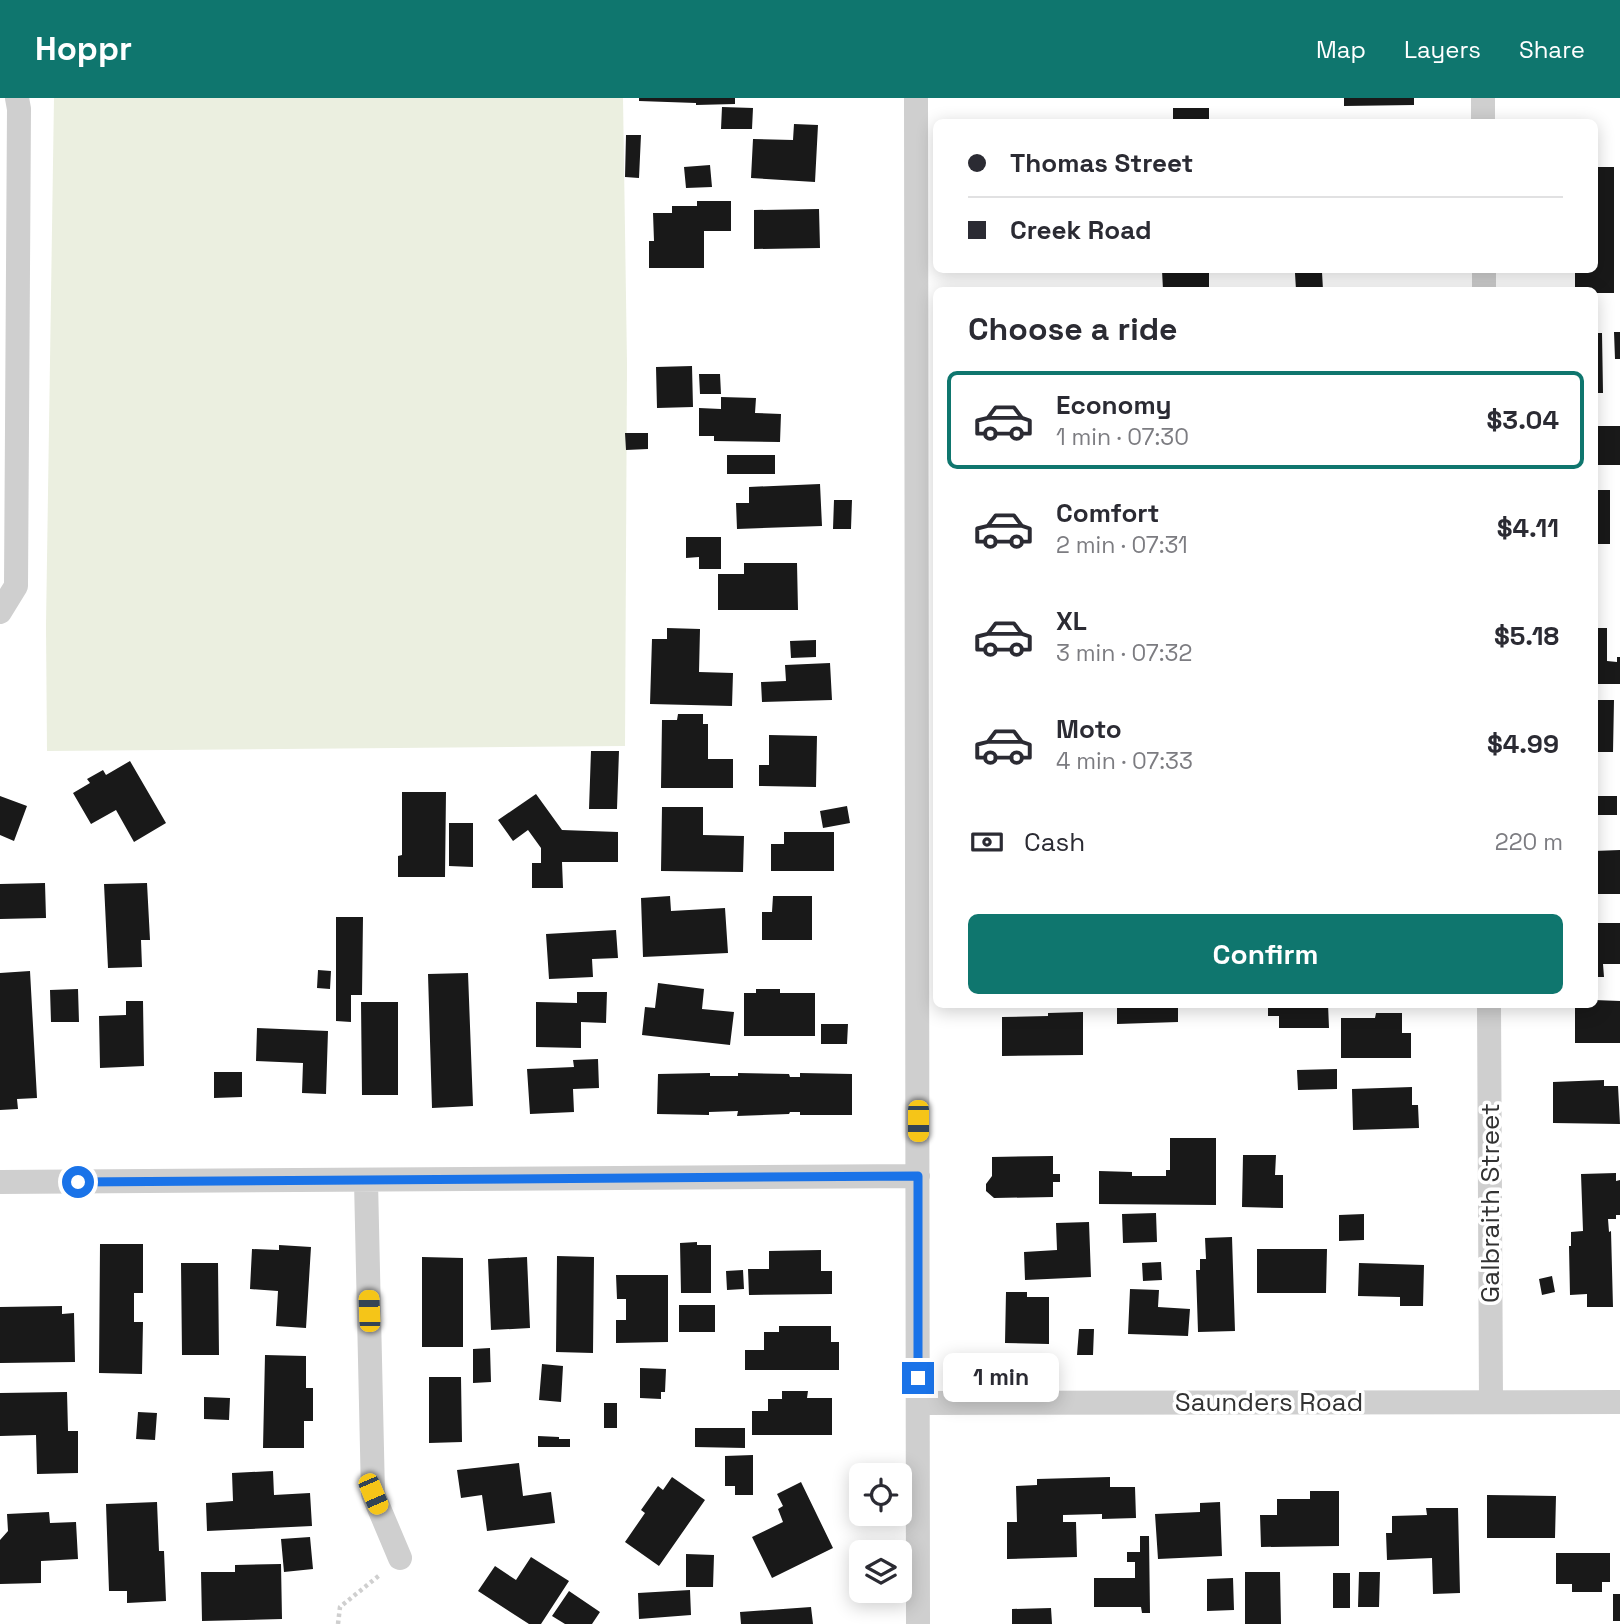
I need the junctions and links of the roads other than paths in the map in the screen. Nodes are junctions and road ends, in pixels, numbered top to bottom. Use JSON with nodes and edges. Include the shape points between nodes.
{"nodes":[{"id":1,"x":17,"y":98,"type":"edge"},
{"id":2,"x":916,"y":98,"type":"edge"},
{"id":3,"x":1483,"y":98,"type":"edge"},
{"id":4,"x":1483,"y":119,"type":"edge"},
{"id":5,"x":0,"y":612,"type":"edge"},
{"id":6,"x":1489,"y":1008,"type":"edge"},
{"id":7,"x":918,"y":1176,"type":"junction"},
{"id":8,"x":366,"y":1181,"type":"junction"},
{"id":9,"x":0,"y":1182,"type":"edge"},
{"id":10,"x":1491,"y":1402,"type":"junction"},
{"id":11,"x":1620,"y":1402,"type":"edge"},
{"id":12,"x":918,"y":1403,"type":"junction"},
{"id":13,"x":400,"y":1558,"type":"road end"},
{"id":14,"x":918,"y":1624,"type":"edge"}],
"edges":[{"from":1,"to":5,"type":"street","via":[[16,586]]},
{"from":2,"to":7,"type":"street"},
{"from":3,"to":4,"type":"street"},
{"from":6,"to":10,"type":"street","name":"Galbraith Street"},
{"from":7,"to":8,"type":"street"},
{"from":7,"to":12,"type":"street"},
{"from":8,"to":9,"type":"street"},
{"from":8,"to":13,"type":"street","via":[[373,1494]]},
{"from":10,"to":11,"type":"street","name":"Saunders Road"},
{"from":10,"to":12,"type":"street","name":"Saunders Road"},
{"from":12,"to":14,"type":"street"}]}
